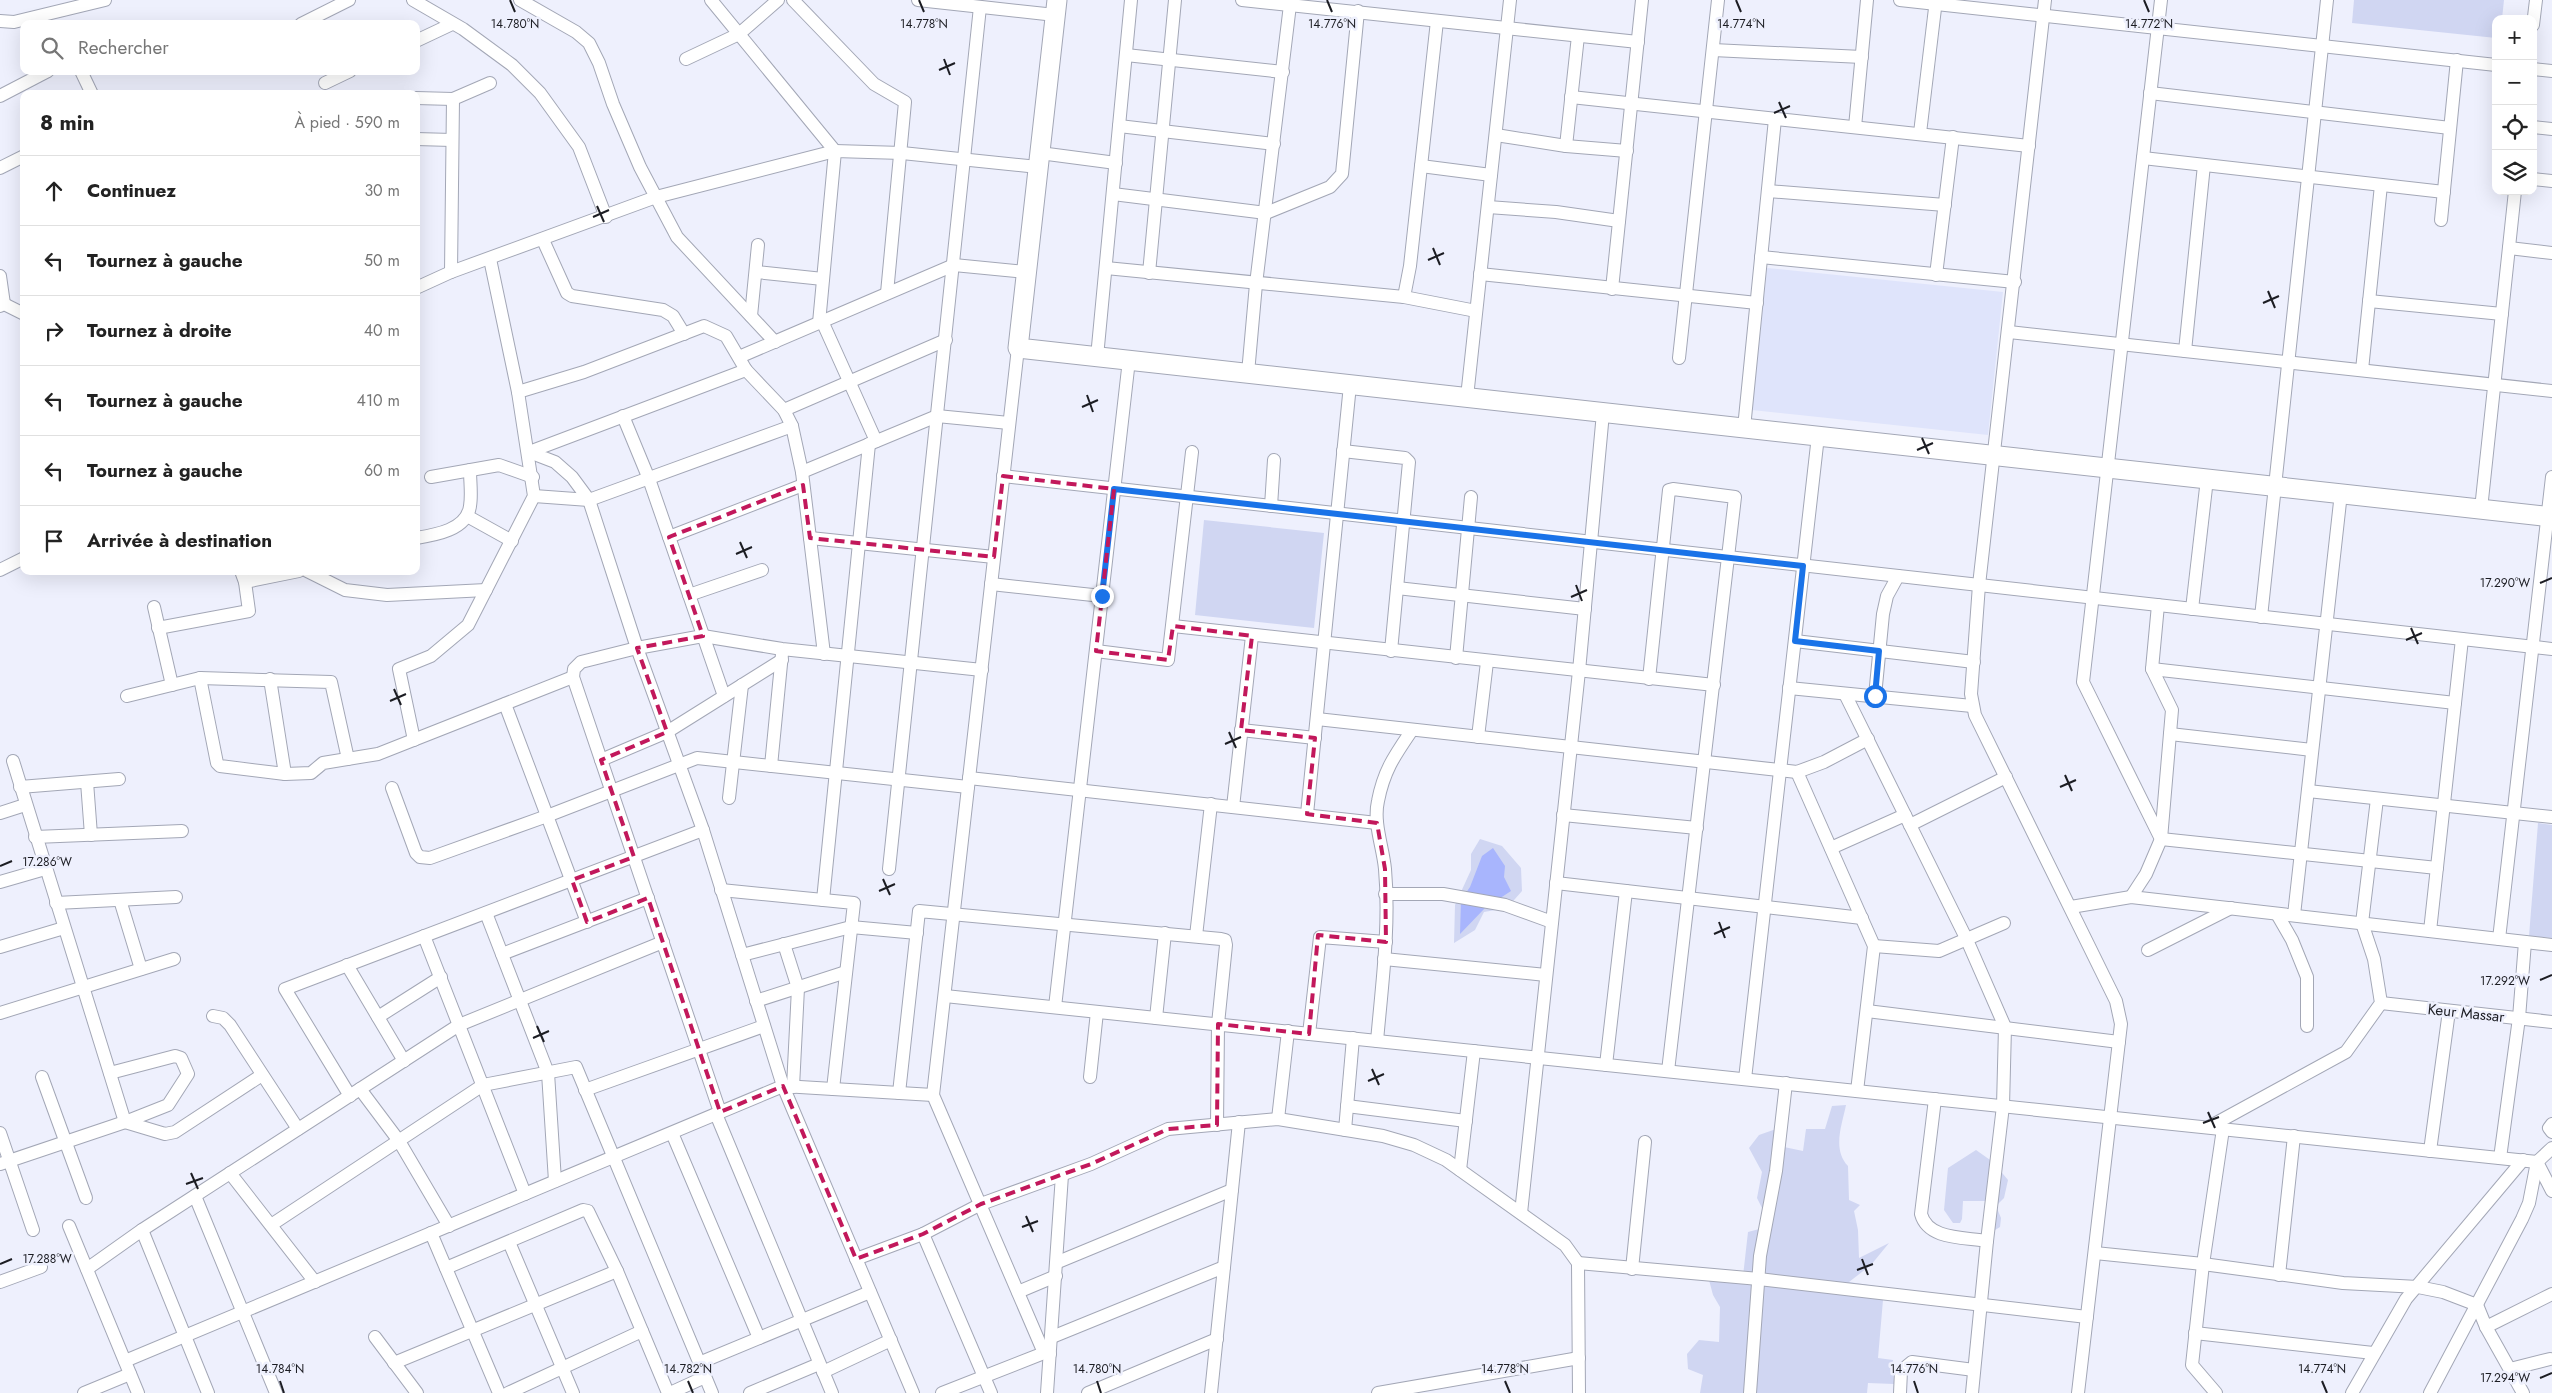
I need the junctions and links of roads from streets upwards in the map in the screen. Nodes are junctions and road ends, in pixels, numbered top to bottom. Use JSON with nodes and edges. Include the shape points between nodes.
{"nodes":[{"id":1,"x":105,"y":0,"type":"edge"},
{"id":2,"x":349,"y":0,"type":"edge"},
{"id":3,"x":413,"y":0,"type":"edge"},
{"id":4,"x":520,"y":0,"type":"edge"},
{"id":5,"x":711,"y":0,"type":"edge"},
{"id":6,"x":778,"y":0,"type":"edge"},
{"id":7,"x":793,"y":0,"type":"edge"},
{"id":8,"x":918,"y":0,"type":"edge"},
{"id":9,"x":1131,"y":0,"type":"edge"},
{"id":10,"x":1175,"y":0,"type":"edge"},
{"id":11,"x":1242,"y":0,"type":"edge"},
{"id":12,"x":1510,"y":0,"type":"edge"},
{"id":13,"x":1642,"y":0,"type":"edge"},
{"id":14,"x":1718,"y":0,"type":"edge"},
{"id":15,"x":1868,"y":0,"type":"edge"},
{"id":16,"x":1900,"y":0,"type":"edge"},
{"id":17,"x":2045,"y":0,"type":"edge"},
{"id":18,"x":2161,"y":0,"type":"edge"},
{"id":19,"x":2327,"y":0,"type":"edge"},
{"id":20,"x":2536,"y":0,"type":"edge"},
{"id":21,"x":1935,"y":2,"type":"edge"},
{"id":22,"x":1290,"y":5,"type":"junction"},
{"id":23,"x":1372,"y":6,"type":"edge"},
{"id":24,"x":980,"y":7,"type":"junction"},
{"id":25,"x":1056,"y":8,"type":"edge"},
{"id":26,"x":1358,"y":11,"type":"junction"},
{"id":27,"x":2044,"y":15,"type":"junction"},
{"id":28,"x":2534,"y":15,"type":"edge"},
{"id":29,"x":22,"y":20,"type":"edge"},
{"id":30,"x":309,"y":20,"type":"edge"},
{"id":31,"x":0,"y":21,"type":"edge"},
{"id":32,"x":20,"y":21,"type":"edge"},
{"id":33,"x":1437,"y":21,"type":"junction"},
{"id":34,"x":452,"y":24,"type":"junction"},
{"id":35,"x":1507,"y":28,"type":"junction"},
{"id":36,"x":2158,"y":28,"type":"junction"},
{"id":37,"x":739,"y":34,"type":"junction"},
{"id":38,"x":1578,"y":36,"type":"junction"},
{"id":39,"x":420,"y":39,"type":"edge"},
{"id":40,"x":1638,"y":42,"type":"junction"},
{"id":41,"x":2322,"y":46,"type":"junction"},
{"id":42,"x":1713,"y":50,"type":"junction"},
{"id":43,"x":1126,"y":55,"type":"junction"},
{"id":44,"x":1862,"y":56,"type":"junction"},
{"id":45,"x":686,"y":59,"type":"dead end"},
{"id":46,"x":1170,"y":60,"type":"junction"},
{"id":47,"x":2457,"y":60,"type":"junction"},
{"id":48,"x":2492,"y":64,"type":"edge"},
{"id":49,"x":2537,"y":69,"type":"edge"},
{"id":50,"x":2552,"y":71,"type":"edge"},
{"id":51,"x":1282,"y":72,"type":"junction"},
{"id":52,"x":40,"y":75,"type":"edge"},
{"id":53,"x":83,"y":75,"type":"edge"},
{"id":54,"x":342,"y":75,"type":"edge"},
{"id":55,"x":490,"y":82,"type":"dead end"},
{"id":56,"x":325,"y":83,"type":"dead end"},
{"id":57,"x":90,"y":90,"type":"edge"},
{"id":58,"x":2150,"y":93,"type":"junction"},
{"id":59,"x":0,"y":96,"type":"edge"},
{"id":60,"x":1571,"y":96,"type":"junction"},
{"id":61,"x":420,"y":98,"type":"edge"},
{"id":62,"x":453,"y":99,"type":"junction"},
{"id":63,"x":1632,"y":103,"type":"junction"},
{"id":64,"x":1706,"y":111,"type":"junction"},
{"id":65,"x":2315,"y":112,"type":"junction"},
{"id":66,"x":1776,"y":119,"type":"junction"},
{"id":67,"x":1119,"y":126,"type":"junction"},
{"id":68,"x":1855,"y":127,"type":"junction"},
{"id":69,"x":2537,"y":127,"type":"edge"},
{"id":70,"x":2450,"y":128,"type":"junction"},
{"id":71,"x":2552,"y":129,"type":"edge"},
{"id":72,"x":1163,"y":131,"type":"junction"},
{"id":73,"x":1920,"y":133,"type":"junction"},
{"id":74,"x":1496,"y":136,"type":"junction"},
{"id":75,"x":1953,"y":137,"type":"junction"},
{"id":76,"x":420,"y":139,"type":"edge"},
{"id":77,"x":452,"y":140,"type":"junction"},
{"id":78,"x":1274,"y":144,"type":"junction"},
{"id":79,"x":1566,"y":146,"type":"junction"},
{"id":80,"x":2029,"y":146,"type":"junction"},
{"id":81,"x":1627,"y":150,"type":"junction"},
{"id":82,"x":835,"y":151,"type":"junction"},
{"id":83,"x":902,"y":153,"type":"junction"},
{"id":84,"x":20,"y":158,"type":"edge"},
{"id":85,"x":2143,"y":158,"type":"junction"},
{"id":86,"x":964,"y":160,"type":"junction"},
{"id":87,"x":1039,"y":160,"type":"junction"},
{"id":88,"x":1116,"y":163,"type":"junction"},
{"id":89,"x":2204,"y":165,"type":"junction"},
{"id":90,"x":1421,"y":166,"type":"junction"},
{"id":91,"x":0,"y":168,"type":"edge"},
{"id":92,"x":1491,"y":175,"type":"junction"},
{"id":93,"x":2308,"y":177,"type":"junction"},
{"id":94,"x":2537,"y":179,"type":"edge"},
{"id":95,"x":2552,"y":181,"type":"edge"},
{"id":96,"x":2381,"y":185,"type":"junction"},
{"id":97,"x":1768,"y":191,"type":"junction"},
{"id":98,"x":2444,"y":192,"type":"junction"},
{"id":99,"x":1113,"y":194,"type":"junction"},
{"id":100,"x":2515,"y":195,"type":"edge"},
{"id":101,"x":656,"y":197,"type":"junction"},
{"id":102,"x":1156,"y":199,"type":"junction"},
{"id":103,"x":1945,"y":205,"type":"junction"},
{"id":104,"x":1488,"y":207,"type":"junction"},
{"id":105,"x":1266,"y":213,"type":"junction"},
{"id":106,"x":606,"y":216,"type":"junction"},
{"id":107,"x":2441,"y":220,"type":"dead end"},
{"id":108,"x":1619,"y":221,"type":"junction"},
{"id":109,"x":543,"y":240,"type":"junction"},
{"id":110,"x":758,"y":245,"type":"dead end"},
{"id":111,"x":2509,"y":248,"type":"junction"},
{"id":112,"x":2552,"y":253,"type":"edge"},
{"id":113,"x":1761,"y":257,"type":"junction"},
{"id":114,"x":490,"y":258,"type":"junction"},
{"id":115,"x":954,"y":265,"type":"junction"},
{"id":116,"x":1106,"y":268,"type":"junction"},
{"id":117,"x":452,"y":272,"type":"junction"},
{"id":118,"x":756,"y":272,"type":"junction"},
{"id":119,"x":1026,"y":272,"type":"junction"},
{"id":120,"x":1149,"y":273,"type":"junction"},
{"id":121,"x":1480,"y":274,"type":"junction"},
{"id":122,"x":1936,"y":275,"type":"junction"},
{"id":123,"x":0,"y":276,"type":"edge"},
{"id":124,"x":823,"y":279,"type":"junction"},
{"id":125,"x":2015,"y":282,"type":"junction"},
{"id":126,"x":1256,"y":284,"type":"junction"},
{"id":127,"x":420,"y":286,"type":"edge"},
{"id":128,"x":1612,"y":289,"type":"junction"},
{"id":129,"x":887,"y":294,"type":"junction"},
{"id":130,"x":1686,"y":296,"type":"junction"},
{"id":131,"x":1404,"y":297,"type":"junction"},
{"id":132,"x":2369,"y":301,"type":"junction"},
{"id":133,"x":1757,"y":303,"type":"junction"},
{"id":134,"x":2,"y":305,"type":"edge"},
{"id":135,"x":20,"y":312,"type":"edge"},
{"id":136,"x":1476,"y":312,"type":"junction"},
{"id":137,"x":2502,"y":314,"type":"junction"},
{"id":138,"x":751,"y":316,"type":"junction"},
{"id":139,"x":820,"y":322,"type":"junction"},
{"id":140,"x":2009,"y":332,"type":"junction"},
{"id":141,"x":684,"y":334,"type":"junction"},
{"id":142,"x":946,"y":340,"type":"junction"},
{"id":143,"x":775,"y":342,"type":"junction"},
{"id":144,"x":2122,"y":344,"type":"junction"},
{"id":145,"x":1018,"y":348,"type":"junction"},
{"id":146,"x":2185,"y":351,"type":"junction"},
{"id":147,"x":739,"y":357,"type":"junction"},
{"id":148,"x":1097,"y":357,"type":"junction"},
{"id":149,"x":1679,"y":358,"type":"dead end"},
{"id":150,"x":1129,"y":360,"type":"junction"},
{"id":151,"x":2288,"y":362,"type":"junction"},
{"id":152,"x":746,"y":370,"type":"junction"},
{"id":153,"x":2362,"y":370,"type":"junction"},
{"id":154,"x":1248,"y":373,"type":"junction"},
{"id":155,"x":849,"y":382,"type":"junction"},
{"id":156,"x":1350,"y":385,"type":"junction"},
{"id":157,"x":2494,"y":385,"type":"junction"},
{"id":158,"x":2552,"y":391,"type":"edge"},
{"id":159,"x":518,"y":392,"type":"junction"},
{"id":160,"x":1467,"y":397,"type":"junction"},
{"id":161,"x":784,"y":410,"type":"junction"},
{"id":162,"x":1603,"y":413,"type":"junction"},
{"id":163,"x":623,"y":416,"type":"junction"},
{"id":164,"x":937,"y":416,"type":"junction"},
{"id":165,"x":1009,"y":423,"type":"junction"},
{"id":166,"x":792,"y":426,"type":"junction"},
{"id":167,"x":1744,"y":428,"type":"junction"},
{"id":168,"x":1818,"y":436,"type":"junction"},
{"id":169,"x":872,"y":443,"type":"junction"},
{"id":170,"x":1343,"y":451,"type":"junction"},
{"id":171,"x":529,"y":452,"type":"junction"},
{"id":172,"x":1192,"y":452,"type":"dead end"},
{"id":173,"x":1996,"y":456,"type":"junction"},
{"id":174,"x":1274,"y":460,"type":"dead end"},
{"id":175,"x":2107,"y":468,"type":"junction"},
{"id":176,"x":470,"y":470,"type":"junction"},
{"id":177,"x":802,"y":472,"type":"junction"},
{"id":178,"x":1003,"y":476,"type":"junction"},
{"id":179,"x":431,"y":477,"type":"dead end"},
{"id":180,"x":533,"y":477,"type":"junction"},
{"id":181,"x":2552,"y":477,"type":"edge"},
{"id":182,"x":648,"y":478,"type":"junction"},
{"id":183,"x":2207,"y":479,"type":"junction"},
{"id":184,"x":803,"y":485,"type":"junction"},
{"id":185,"x":2275,"y":486,"type":"junction"},
{"id":186,"x":1114,"y":489,"type":"junction"},
{"id":187,"x":2341,"y":493,"type":"junction"},
{"id":188,"x":534,"y":496,"type":"junction"},
{"id":189,"x":1186,"y":496,"type":"junction"},
{"id":190,"x":1471,"y":497,"type":"dead end"},
{"id":191,"x":588,"y":500,"type":"junction"},
{"id":192,"x":1271,"y":506,"type":"junction"},
{"id":193,"x":2481,"y":509,"type":"junction"},
{"id":194,"x":1337,"y":514,"type":"junction"},
{"id":195,"x":467,"y":516,"type":"junction"},
{"id":196,"x":2550,"y":516,"type":"edge"},
{"id":197,"x":1405,"y":521,"type":"junction"},
{"id":198,"x":1469,"y":528,"type":"junction"},
{"id":199,"x":420,"y":537,"type":"edge"},
{"id":200,"x":669,"y":537,"type":"junction"},
{"id":201,"x":810,"y":538,"type":"junction"},
{"id":202,"x":512,"y":541,"type":"junction"},
{"id":203,"x":1592,"y":542,"type":"junction"},
{"id":204,"x":859,"y":543,"type":"junction"},
{"id":205,"x":923,"y":550,"type":"junction"},
{"id":206,"x":1662,"y":550,"type":"junction"},
{"id":207,"x":994,"y":556,"type":"junction"},
{"id":208,"x":1729,"y":557,"type":"junction"},
{"id":209,"x":20,"y":560,"type":"edge"},
{"id":210,"x":1803,"y":566,"type":"junction"},
{"id":211,"x":0,"y":570,"type":"edge"},
{"id":212,"x":762,"y":570,"type":"dead end"},
{"id":213,"x":262,"y":575,"type":"edge"},
{"id":214,"x":315,"y":575,"type":"edge"},
{"id":215,"x":1898,"y":576,"type":"junction"},
{"id":216,"x":243,"y":577,"type":"edge"},
{"id":217,"x":991,"y":584,"type":"junction"},
{"id":218,"x":1979,"y":585,"type":"junction"},
{"id":219,"x":1397,"y":588,"type":"junction"},
{"id":220,"x":486,"y":590,"type":"junction"},
{"id":221,"x":689,"y":595,"type":"junction"},
{"id":222,"x":1462,"y":595,"type":"junction"},
{"id":223,"x":1102,"y":596,"type":"junction"},
{"id":224,"x":2092,"y":598,"type":"junction"},
{"id":225,"x":2158,"y":605,"type":"junction"},
{"id":226,"x":154,"y":607,"type":"dead end"},
{"id":227,"x":2192,"y":609,"type":"junction"},
{"id":228,"x":1585,"y":610,"type":"junction"},
{"id":229,"x":2261,"y":617,"type":"junction"},
{"id":230,"x":2326,"y":624,"type":"junction"},
{"id":231,"x":1173,"y":626,"type":"junction"},
{"id":232,"x":158,"y":628,"type":"junction"},
{"id":233,"x":703,"y":636,"type":"junction"},
{"id":234,"x":1252,"y":636,"type":"junction"},
{"id":235,"x":2462,"y":639,"type":"junction"},
{"id":236,"x":1795,"y":641,"type":"junction"},
{"id":237,"x":1325,"y":644,"type":"junction"},
{"id":238,"x":2533,"y":647,"type":"junction"},
{"id":239,"x":637,"y":648,"type":"junction"},
{"id":240,"x":2552,"y":649,"type":"edge"},
{"id":241,"x":1096,"y":651,"type":"junction"},
{"id":242,"x":1391,"y":651,"type":"junction"},
{"id":243,"x":1879,"y":651,"type":"junction"},
{"id":244,"x":782,"y":654,"type":"junction"},
{"id":245,"x":824,"y":654,"type":"junction"},
{"id":246,"x":847,"y":656,"type":"junction"},
{"id":247,"x":1456,"y":658,"type":"junction"},
{"id":248,"x":1487,"y":662,"type":"junction"},
{"id":249,"x":1974,"y":662,"type":"junction"},
{"id":250,"x":911,"y":663,"type":"junction"},
{"id":251,"x":2152,"y":669,"type":"junction"},
{"id":252,"x":982,"y":670,"type":"junction"},
{"id":253,"x":1579,"y":671,"type":"junction"},
{"id":254,"x":573,"y":677,"type":"junction"},
{"id":255,"x":200,"y":678,"type":"junction"},
{"id":256,"x":270,"y":679,"type":"junction"},
{"id":257,"x":1649,"y":679,"type":"junction"},
{"id":258,"x":172,"y":685,"type":"junction"},
{"id":259,"x":742,"y":685,"type":"junction"},
{"id":260,"x":1714,"y":685,"type":"junction"},
{"id":261,"x":2319,"y":687,"type":"junction"},
{"id":262,"x":1789,"y":688,"type":"junction"},
{"id":263,"x":1845,"y":694,"type":"junction"},
{"id":264,"x":128,"y":696,"type":"dead end"},
{"id":265,"x":724,"y":696,"type":"junction"},
{"id":266,"x":1875,"y":696,"type":"junction"},
{"id":267,"x":2455,"y":703,"type":"junction"},
{"id":268,"x":505,"y":704,"type":"junction"},
{"id":269,"x":1972,"y":706,"type":"junction"},
{"id":270,"x":1316,"y":719,"type":"junction"},
{"id":271,"x":1241,"y":730,"type":"junction"},
{"id":272,"x":1412,"y":730,"type":"junction"},
{"id":273,"x":667,"y":732,"type":"junction"},
{"id":274,"x":2170,"y":734,"type":"junction"},
{"id":275,"x":1478,"y":737,"type":"junction"},
{"id":276,"x":1314,"y":738,"type":"junction"},
{"id":277,"x":414,"y":740,"type":"junction"},
{"id":278,"x":1868,"y":740,"type":"junction"},
{"id":279,"x":1570,"y":747,"type":"junction"},
{"id":280,"x":2312,"y":750,"type":"junction"},
{"id":281,"x":348,"y":759,"type":"junction"},
{"id":282,"x":601,"y":760,"type":"junction"},
{"id":283,"x":13,"y":762,"type":"dead end"},
{"id":284,"x":733,"y":762,"type":"junction"},
{"id":285,"x":1704,"y":762,"type":"junction"},
{"id":286,"x":679,"y":765,"type":"junction"},
{"id":287,"x":772,"y":766,"type":"junction"},
{"id":288,"x":1780,"y":770,"type":"junction"},
{"id":289,"x":1797,"y":772,"type":"junction"},
{"id":290,"x":836,"y":773,"type":"junction"},
{"id":291,"x":285,"y":774,"type":"junction"},
{"id":292,"x":2006,"y":777,"type":"junction"},
{"id":293,"x":119,"y":779,"type":"dead end"},
{"id":294,"x":899,"y":780,"type":"junction"},
{"id":295,"x":87,"y":782,"type":"junction"},
{"id":296,"x":969,"y":783,"type":"junction"},
{"id":297,"x":20,"y":787,"type":"junction"},
{"id":298,"x":392,"y":788,"type":"dead end"},
{"id":299,"x":1080,"y":790,"type":"junction"},
{"id":300,"x":612,"y":791,"type":"junction"},
{"id":301,"x":2308,"y":791,"type":"junction"},
{"id":302,"x":729,"y":798,"type":"dead end"},
{"id":303,"x":2377,"y":799,"type":"junction"},
{"id":304,"x":1211,"y":804,"type":"junction"},
{"id":305,"x":25,"y":805,"type":"junction"},
{"id":306,"x":1233,"y":806,"type":"junction"},
{"id":307,"x":2444,"y":806,"type":"junction"},
{"id":308,"x":0,"y":813,"type":"edge"},
{"id":309,"x":2514,"y":813,"type":"junction"},
{"id":310,"x":1307,"y":814,"type":"junction"},
{"id":311,"x":1563,"y":814,"type":"junction"},
{"id":312,"x":547,"y":816,"type":"junction"},
{"id":313,"x":2552,"y":817,"type":"edge"},
{"id":314,"x":1908,"y":820,"type":"junction"},
{"id":315,"x":1377,"y":823,"type":"junction"},
{"id":316,"x":1697,"y":828,"type":"junction"},
{"id":317,"x":702,"y":830,"type":"junction"},
{"id":318,"x":182,"y":831,"type":"dead end"},
{"id":319,"x":91,"y":835,"type":"junction"},
{"id":320,"x":35,"y":837,"type":"junction"},
{"id":321,"x":2161,"y":840,"type":"junction"},
{"id":322,"x":1831,"y":848,"type":"junction"},
{"id":323,"x":2301,"y":854,"type":"junction"},
{"id":324,"x":634,"y":857,"type":"junction"},
{"id":325,"x":2369,"y":860,"type":"junction"},
{"id":326,"x":2437,"y":868,"type":"junction"},
{"id":327,"x":45,"y":869,"type":"junction"},
{"id":328,"x":889,"y":869,"type":"dead end"},
{"id":329,"x":572,"y":880,"type":"junction"},
{"id":330,"x":0,"y":882,"type":"edge"},
{"id":331,"x":1556,"y":883,"type":"junction"},
{"id":332,"x":721,"y":890,"type":"junction"},
{"id":333,"x":1626,"y":891,"type":"junction"},
{"id":334,"x":1385,"y":894,"type":"junction"},
{"id":335,"x":176,"y":897,"type":"dead end"},
{"id":336,"x":2132,"y":897,"type":"junction"},
{"id":337,"x":648,"y":898,"type":"junction"},
{"id":338,"x":1688,"y":898,"type":"junction"},
{"id":339,"x":120,"y":900,"type":"junction"},
{"id":340,"x":823,"y":900,"type":"junction"},
{"id":341,"x":56,"y":903,"type":"junction"},
{"id":342,"x":1764,"y":907,"type":"junction"},
{"id":343,"x":2070,"y":907,"type":"junction"},
{"id":344,"x":2230,"y":908,"type":"junction"},
{"id":345,"x":486,"y":913,"type":"junction"},
{"id":346,"x":954,"y":914,"type":"junction"},
{"id":347,"x":2277,"y":914,"type":"junction"},
{"id":348,"x":2294,"y":916,"type":"junction"},
{"id":349,"x":1862,"y":918,"type":"junction"},
{"id":350,"x":587,"y":922,"type":"junction"},
{"id":351,"x":1552,"y":922,"type":"junction"},
{"id":352,"x":2004,"y":922,"type":"dead end"},
{"id":353,"x":2362,"y":923,"type":"junction"},
{"id":354,"x":1064,"y":924,"type":"junction"},
{"id":355,"x":852,"y":927,"type":"junction"},
{"id":356,"x":64,"y":928,"type":"junction"},
{"id":357,"x":2430,"y":931,"type":"junction"},
{"id":358,"x":917,"y":933,"type":"junction"},
{"id":359,"x":1165,"y":934,"type":"junction"},
{"id":360,"x":424,"y":936,"type":"junction"},
{"id":361,"x":1196,"y":936,"type":"junction"},
{"id":362,"x":2499,"y":939,"type":"junction"},
{"id":363,"x":1967,"y":940,"type":"junction"},
{"id":364,"x":663,"y":942,"type":"junction"},
{"id":365,"x":1386,"y":942,"type":"junction"},
{"id":366,"x":2525,"y":942,"type":"junction"},
{"id":367,"x":784,"y":944,"type":"junction"},
{"id":368,"x":2552,"y":945,"type":"edge"},
{"id":369,"x":1874,"y":946,"type":"junction"},
{"id":370,"x":0,"y":947,"type":"edge"},
{"id":371,"x":2148,"y":950,"type":"dead end"},
{"id":372,"x":502,"y":954,"type":"junction"},
{"id":373,"x":742,"y":955,"type":"junction"},
{"id":374,"x":174,"y":959,"type":"dead end"},
{"id":375,"x":1384,"y":959,"type":"junction"},
{"id":376,"x":347,"y":965,"type":"junction"},
{"id":377,"x":141,"y":969,"type":"junction"},
{"id":378,"x":846,"y":972,"type":"junction"},
{"id":379,"x":1546,"y":975,"type":"junction"},
{"id":380,"x":440,"y":977,"type":"junction"},
{"id":381,"x":82,"y":987,"type":"junction"},
{"id":382,"x":798,"y":988,"type":"junction"},
{"id":383,"x":945,"y":996,"type":"junction"},
{"id":384,"x":520,"y":1000,"type":"junction"},
{"id":385,"x":756,"y":1001,"type":"junction"},
{"id":386,"x":2381,"y":1003,"type":"junction"},
{"id":387,"x":1055,"y":1007,"type":"junction"},
{"id":388,"x":1867,"y":1011,"type":"junction"},
{"id":389,"x":2449,"y":1011,"type":"junction"},
{"id":390,"x":0,"y":1012,"type":"edge"},
{"id":391,"x":1097,"y":1012,"type":"junction"},
{"id":392,"x":213,"y":1016,"type":"dead end"},
{"id":393,"x":378,"y":1017,"type":"junction"},
{"id":394,"x":1156,"y":1018,"type":"junction"},
{"id":395,"x":2519,"y":1018,"type":"junction"},
{"id":396,"x":2552,"y":1022,"type":"edge"},
{"id":397,"x":1218,"y":1024,"type":"junction"},
{"id":398,"x":459,"y":1025,"type":"junction"},
{"id":399,"x":764,"y":1026,"type":"junction"},
{"id":400,"x":2308,"y":1026,"type":"dead end"},
{"id":401,"x":2005,"y":1027,"type":"junction"},
{"id":402,"x":1288,"y":1032,"type":"junction"},
{"id":403,"x":1309,"y":1034,"type":"junction"},
{"id":404,"x":1354,"y":1038,"type":"junction"},
{"id":405,"x":1378,"y":1041,"type":"junction"},
{"id":406,"x":2119,"y":1042,"type":"junction"},
{"id":407,"x":699,"y":1050,"type":"junction"},
{"id":408,"x":1474,"y":1051,"type":"junction"},
{"id":409,"x":1537,"y":1058,"type":"junction"},
{"id":410,"x":404,"y":1061,"type":"junction"},
{"id":411,"x":1606,"y":1065,"type":"junction"},
{"id":412,"x":1668,"y":1071,"type":"junction"},
{"id":413,"x":110,"y":1073,"type":"junction"},
{"id":414,"x":548,"y":1073,"type":"junction"},
{"id":415,"x":262,"y":1075,"type":"junction"},
{"id":416,"x":42,"y":1076,"type":"dead end"},
{"id":417,"x":1090,"y":1076,"type":"dead end"},
{"id":418,"x":1745,"y":1079,"type":"junction"},
{"id":419,"x":1786,"y":1083,"type":"junction"},
{"id":420,"x":483,"y":1085,"type":"junction"},
{"id":421,"x":788,"y":1086,"type":"junction"},
{"id":422,"x":832,"y":1089,"type":"junction"},
{"id":423,"x":585,"y":1090,"type":"junction"},
{"id":424,"x":1858,"y":1091,"type":"junction"},
{"id":425,"x":355,"y":1093,"type":"junction"},
{"id":426,"x":899,"y":1093,"type":"junction"},
{"id":427,"x":934,"y":1095,"type":"junction"},
{"id":428,"x":1935,"y":1099,"type":"junction"},
{"id":429,"x":1347,"y":1106,"type":"junction"},
{"id":430,"x":2002,"y":1106,"type":"junction"},
{"id":431,"x":718,"y":1113,"type":"junction"},
{"id":432,"x":2110,"y":1117,"type":"junction"},
{"id":433,"x":1278,"y":1119,"type":"junction"},
{"id":434,"x":1466,"y":1120,"type":"junction"},
{"id":435,"x":125,"y":1122,"type":"junction"},
{"id":436,"x":1239,"y":1122,"type":"junction"},
{"id":437,"x":2552,"y":1124,"type":"edge"},
{"id":438,"x":1216,"y":1125,"type":"junction"},
{"id":439,"x":2208,"y":1128,"type":"junction"},
{"id":440,"x":298,"y":1129,"type":"junction"},
{"id":441,"x":2223,"y":1129,"type":"junction"},
{"id":442,"x":1345,"y":1130,"type":"junction"},
{"id":443,"x":2552,"y":1132,"type":"edge"},
{"id":444,"x":0,"y":1133,"type":"edge"},
{"id":445,"x":672,"y":1133,"type":"junction"},
{"id":446,"x":2294,"y":1136,"type":"junction"},
{"id":447,"x":399,"y":1141,"type":"junction"},
{"id":448,"x":66,"y":1142,"type":"junction"},
{"id":449,"x":1645,"y":1142,"type":"dead end"},
{"id":450,"x":2552,"y":1148,"type":"edge"},
{"id":451,"x":2430,"y":1151,"type":"junction"},
{"id":452,"x":613,"y":1157,"type":"junction"},
{"id":453,"x":2500,"y":1158,"type":"junction"},
{"id":454,"x":2523,"y":1160,"type":"junction"},
{"id":455,"x":2537,"y":1162,"type":"junction"},
{"id":456,"x":4,"y":1163,"type":"edge"},
{"id":457,"x":1460,"y":1170,"type":"junction"},
{"id":458,"x":230,"y":1173,"type":"junction"},
{"id":459,"x":1062,"y":1175,"type":"junction"},
{"id":460,"x":555,"y":1181,"type":"junction"},
{"id":461,"x":1232,"y":1190,"type":"junction"},
{"id":462,"x":2552,"y":1191,"type":"edge"},
{"id":463,"x":525,"y":1194,"type":"junction"},
{"id":464,"x":195,"y":1196,"type":"junction"},
{"id":465,"x":86,"y":1198,"type":"dead end"},
{"id":466,"x":981,"y":1204,"type":"junction"},
{"id":467,"x":1521,"y":1213,"type":"junction"},
{"id":468,"x":271,"y":1225,"type":"junction"},
{"id":469,"x":69,"y":1226,"type":"dead end"},
{"id":470,"x":449,"y":1226,"type":"junction"},
{"id":471,"x":33,"y":1230,"type":"dead end"},
{"id":472,"x":142,"y":1230,"type":"junction"},
{"id":473,"x":431,"y":1233,"type":"junction"},
{"id":474,"x":923,"y":1234,"type":"junction"},
{"id":475,"x":1987,"y":1240,"type":"junction"},
{"id":476,"x":509,"y":1242,"type":"junction"},
{"id":477,"x":2095,"y":1253,"type":"junction"},
{"id":478,"x":856,"y":1259,"type":"junction"},
{"id":479,"x":1058,"y":1262,"type":"junction"},
{"id":480,"x":1578,"y":1263,"type":"junction"},
{"id":481,"x":2202,"y":1264,"type":"junction"},
{"id":482,"x":41,"y":1267,"type":"dead end"},
{"id":483,"x":1224,"y":1267,"type":"junction"},
{"id":484,"x":446,"y":1268,"type":"junction"},
{"id":485,"x":87,"y":1269,"type":"junction"},
{"id":486,"x":1632,"y":1269,"type":"junction"},
{"id":487,"x":617,"y":1271,"type":"junction"},
{"id":488,"x":2279,"y":1275,"type":"junction"},
{"id":489,"x":1056,"y":1276,"type":"junction"},
{"id":490,"x":1759,"y":1279,"type":"junction"},
{"id":491,"x":0,"y":1282,"type":"edge"},
{"id":492,"x":314,"y":1282,"type":"junction"},
{"id":493,"x":2418,"y":1287,"type":"junction"},
{"id":494,"x":870,"y":1292,"type":"junction"},
{"id":495,"x":1018,"y":1292,"type":"junction"},
{"id":496,"x":2552,"y":1294,"type":"edge"},
{"id":497,"x":536,"y":1304,"type":"junction"},
{"id":498,"x":1980,"y":1304,"type":"junction"},
{"id":499,"x":2477,"y":1305,"type":"junction"},
{"id":500,"x":243,"y":1312,"type":"junction"},
{"id":501,"x":2087,"y":1317,"type":"junction"},
{"id":502,"x":802,"y":1321,"type":"junction"},
{"id":503,"x":2486,"y":1327,"type":"junction"},
{"id":504,"x":472,"y":1331,"type":"junction"},
{"id":505,"x":642,"y":1331,"type":"junction"},
{"id":506,"x":2195,"y":1333,"type":"junction"},
{"id":507,"x":185,"y":1336,"type":"junction"},
{"id":508,"x":375,"y":1336,"type":"dead end"},
{"id":509,"x":759,"y":1338,"type":"junction"},
{"id":510,"x":1052,"y":1338,"type":"junction"},
{"id":511,"x":1217,"y":1339,"type":"junction"},
{"id":512,"x":891,"y":1340,"type":"junction"},
{"id":513,"x":1047,"y":1353,"type":"junction"},
{"id":514,"x":2373,"y":1354,"type":"junction"},
{"id":515,"x":1579,"y":1358,"type":"junction"},
{"id":516,"x":2550,"y":1359,"type":"dead end"},
{"id":517,"x":124,"y":1361,"type":"junction"},
{"id":518,"x":394,"y":1363,"type":"junction"},
{"id":519,"x":699,"y":1363,"type":"junction"},
{"id":520,"x":562,"y":1367,"type":"junction"},
{"id":521,"x":821,"y":1368,"type":"junction"},
{"id":522,"x":2510,"y":1369,"type":"junction"},
{"id":523,"x":1974,"y":1370,"type":"junction"},
{"id":524,"x":130,"y":1374,"type":"junction"},
{"id":525,"x":984,"y":1376,"type":"junction"},
{"id":526,"x":705,"y":1377,"type":"junction"},
{"id":527,"x":1428,"y":1389,"type":"edge"},
{"id":528,"x":84,"y":1393,"type":"edge"},
{"id":529,"x":138,"y":1393,"type":"edge"},
{"id":530,"x":208,"y":1393,"type":"edge"},
{"id":531,"x":276,"y":1393,"type":"edge"},
{"id":532,"x":417,"y":1393,"type":"edge"},
{"id":533,"x":499,"y":1393,"type":"edge"},
{"id":534,"x":508,"y":1393,"type":"edge"},
{"id":535,"x":574,"y":1393,"type":"edge"},
{"id":536,"x":669,"y":1393,"type":"edge"},
{"id":537,"x":712,"y":1393,"type":"edge"},
{"id":538,"x":750,"y":1393,"type":"edge"},
{"id":539,"x":832,"y":1393,"type":"edge"},
{"id":540,"x":913,"y":1393,"type":"edge"},
{"id":541,"x":942,"y":1393,"type":"edge"},
{"id":542,"x":991,"y":1393,"type":"edge"},
{"id":543,"x":1047,"y":1393,"type":"edge"},
{"id":544,"x":1088,"y":1393,"type":"edge"},
{"id":545,"x":1211,"y":1393,"type":"edge"},
{"id":546,"x":1378,"y":1393,"type":"edge"},
{"id":547,"x":1579,"y":1393,"type":"edge"},
{"id":548,"x":1750,"y":1393,"type":"edge"},
{"id":549,"x":1900,"y":1393,"type":"edge"},
{"id":550,"x":1972,"y":1393,"type":"edge"},
{"id":551,"x":2078,"y":1393,"type":"edge"},
{"id":552,"x":2216,"y":1393,"type":"edge"},
{"id":553,"x":2352,"y":1393,"type":"edge"},
{"id":554,"x":2430,"y":1393,"type":"edge"},
{"id":555,"x":2523,"y":1393,"type":"edge"}],
"edges":[{"from":1,"to":29,"type":"street"},
{"from":2,"to":30,"type":"street"},
{"from":3,"to":34,"type":"street"},
{"from":4,"to":101,"type":"street","via":[[576,32],[588,43]]},
{"from":5,"to":37,"type":"street"},
{"from":6,"to":37,"type":"street"},
{"from":7,"to":83,"type":"street","via":[[874,84],[905,102]]},
{"from":8,"to":24,"type":"street"},
{"from":9,"to":43,"type":"street"},
{"from":10,"to":46,"type":"street"},
{"from":11,"to":22,"type":"street"},
{"from":12,"to":35,"type":"street"},
{"from":13,"to":40,"type":"street"},
{"from":14,"to":42,"type":"street"},
{"from":15,"to":44,"type":"street"},
{"from":16,"to":21,"type":"street"},
{"from":17,"to":27,"type":"street"},
{"from":18,"to":36,"type":"street"},
{"from":19,"to":41,"type":"street"},
{"from":20,"to":28,"type":"street"},
{"from":21,"to":27,"type":"street"},
{"from":21,"to":73,"type":"street"},
{"from":22,"to":26,"type":"street"},
{"from":22,"to":51,"type":"street"},
{"from":23,"to":26,"type":"street"},
{"from":23,"to":33,"type":"street"},
{"from":24,"to":25,"type":"street"},
{"from":24,"to":86,"type":"street"},
{"from":25,"to":87,"type":"street"},
{"from":26,"to":105,"type":"street","via":[[1342,174],[1330,187]]},
{"from":27,"to":36,"type":"street"},
{"from":27,"to":80,"type":"street"},
{"from":31,"to":32,"type":"street"},
{"from":33,"to":35,"type":"street"},
{"from":33,"to":90,"type":"street"},
{"from":34,"to":39,"type":"street"},
{"from":34,"to":106,"type":"street","via":[[512,65],[540,93],[579,147]]},
{"from":35,"to":38,"type":"street"},
{"from":35,"to":74,"type":"street"},
{"from":36,"to":41,"type":"street"},
{"from":36,"to":58,"type":"street"},
{"from":37,"to":45,"type":"street"},
{"from":37,"to":82,"type":"street"},
{"from":38,"to":40,"type":"street"},
{"from":38,"to":60,"type":"street"},
{"from":40,"to":63,"type":"street"},
{"from":41,"to":47,"type":"street"},
{"from":41,"to":65,"type":"street"},
{"from":42,"to":44,"type":"street"},
{"from":42,"to":64,"type":"street"},
{"from":43,"to":46,"type":"street"},
{"from":43,"to":67,"type":"street"},
{"from":44,"to":68,"type":"street"},
{"from":46,"to":51,"type":"street"},
{"from":46,"to":72,"type":"street"},
{"from":47,"to":48,"type":"street"},
{"from":47,"to":70,"type":"street"},
{"from":49,"to":50,"type":"street"},
{"from":51,"to":78,"type":"street"},
{"from":52,"to":59,"type":"street"},
{"from":53,"to":57,"type":"street"},
{"from":54,"to":56,"type":"street"},
{"from":55,"to":62,"type":"street"},
{"from":58,"to":65,"type":"street"},
{"from":58,"to":85,"type":"street"},
{"from":60,"to":63,"type":"street"},
{"from":60,"to":79,"type":"street"},
{"from":61,"to":62,"type":"street"},
{"from":62,"to":77,"type":"street"},
{"from":63,"to":64,"type":"street"},
{"from":63,"to":81,"type":"street"},
{"from":64,"to":66,"type":"street"},
{"from":64,"to":130,"type":"street"},
{"from":65,"to":70,"type":"street"},
{"from":65,"to":93,"type":"street"},
{"from":66,"to":68,"type":"street"},
{"from":66,"to":97,"type":"street"},
{"from":67,"to":72,"type":"street"},
{"from":67,"to":88,"type":"street"},
{"from":68,"to":73,"type":"street"},
{"from":69,"to":71,"type":"street"},
{"from":70,"to":98,"type":"street"},
{"from":72,"to":78,"type":"street"},
{"from":72,"to":102,"type":"street"},
{"from":73,"to":75,"type":"street"},
{"from":74,"to":79,"type":"street"},
{"from":74,"to":92,"type":"street"},
{"from":75,"to":80,"type":"street"},
{"from":75,"to":103,"type":"street"},
{"from":76,"to":77,"type":"street"},
{"from":77,"to":117,"type":"street"},
{"from":78,"to":105,"type":"street"},
{"from":79,"to":81,"type":"street"},
{"from":80,"to":125,"type":"street"},
{"from":81,"to":108,"type":"street"},
{"from":82,"to":83,"type":"street"},
{"from":82,"to":101,"type":"street"},
{"from":82,"to":124,"type":"street"},
{"from":83,"to":86,"type":"street"},
{"from":83,"to":129,"type":"street"},
{"from":84,"to":91,"type":"street"},
{"from":85,"to":89,"type":"street"},
{"from":85,"to":144,"type":"street"},
{"from":86,"to":87,"type":"street"},
{"from":86,"to":115,"type":"street"},
{"from":87,"to":88,"type":"street"},
{"from":87,"to":119,"type":"street"},
{"from":88,"to":99,"type":"street"},
{"from":89,"to":93,"type":"street"},
{"from":89,"to":146,"type":"street"},
{"from":90,"to":92,"type":"street"},
{"from":90,"to":131,"type":"street"},
{"from":92,"to":104,"type":"street"},
{"from":93,"to":96,"type":"street"},
{"from":93,"to":151,"type":"street"},
{"from":94,"to":95,"type":"street"},
{"from":96,"to":98,"type":"street"},
{"from":96,"to":132,"type":"street"},
{"from":97,"to":103,"type":"street"},
{"from":97,"to":113,"type":"street"},
{"from":98,"to":107,"type":"street"},
{"from":99,"to":102,"type":"street"},
{"from":99,"to":116,"type":"street"},
{"from":100,"to":111,"type":"street"},
{"from":101,"to":106,"type":"street"},
{"from":101,"to":138,"type":"street","via":[[677,237]]},
{"from":102,"to":105,"type":"street"},
{"from":102,"to":120,"type":"street"},
{"from":103,"to":122,"type":"street"},
{"from":104,"to":108,"type":"street"},
{"from":104,"to":121,"type":"street"},
{"from":105,"to":126,"type":"street"},
{"from":106,"to":109,"type":"street"},
{"from":108,"to":128,"type":"street"},
{"from":109,"to":114,"type":"street"},
{"from":109,"to":141,"type":"street","via":[[567,293],[663,310],[673,316]]},
{"from":110,"to":118,"type":"street"},
{"from":111,"to":112,"type":"street"},
{"from":111,"to":137,"type":"street"},
{"from":113,"to":122,"type":"street"},
{"from":113,"to":133,"type":"street"},
{"from":114,"to":117,"type":"street"},
{"from":114,"to":159,"type":"street"},
{"from":115,"to":119,"type":"street"},
{"from":115,"to":129,"type":"street"},
{"from":115,"to":142,"type":"street"},
{"from":116,"to":120,"type":"street"},
{"from":116,"to":148,"type":"street"},
{"from":117,"to":127,"type":"street"},
{"from":118,"to":124,"type":"street"},
{"from":118,"to":138,"type":"street"},
{"from":119,"to":145,"type":"street"},
{"from":120,"to":126,"type":"street"},
{"from":121,"to":128,"type":"street"},
{"from":121,"to":136,"type":"street"},
{"from":122,"to":125,"type":"street"},
{"from":123,"to":134,"type":"street"},
{"from":124,"to":139,"type":"street"},
{"from":125,"to":140,"type":"street"},
{"from":126,"to":131,"type":"street"},
{"from":126,"to":154,"type":"street"},
{"from":128,"to":130,"type":"street"},
{"from":129,"to":139,"type":"street"},
{"from":130,"to":133,"type":"street"},
{"from":130,"to":149,"type":"street"},
{"from":131,"to":136,"type":"street"},
{"from":132,"to":137,"type":"street"},
{"from":132,"to":153,"type":"street"},
{"from":133,"to":167,"type":"street"},
{"from":134,"to":135,"type":"street"},
{"from":136,"to":160,"type":"street"},
{"from":137,"to":157,"type":"street"},
{"from":138,"to":143,"type":"street"},
{"from":139,"to":143,"type":"street"},
{"from":139,"to":155,"type":"street"},
{"from":140,"to":144,"type":"street"},
{"from":140,"to":173,"type":"street"},
{"from":141,"to":147,"type":"street","via":[[704,326],[726,336]]},
{"from":141,"to":159,"type":"street","via":[[584,372]]},
{"from":142,"to":155,"type":"street"},
{"from":142,"to":164,"type":"street"},
{"from":143,"to":147,"type":"street"},
{"from":144,"to":146,"type":"street"},
{"from":144,"to":175,"type":"street"},
{"from":145,"to":148,"type":"street"},
{"from":145,"to":165,"type":"street"},
{"from":146,"to":151,"type":"street"},
{"from":147,"to":152,"type":"street"},
{"from":148,"to":150,"type":"street"},
{"from":150,"to":154,"type":"street"},
{"from":150,"to":186,"type":"street"},
{"from":151,"to":153,"type":"street"},
{"from":151,"to":185,"type":"street"},
{"from":152,"to":161,"type":"street"},
{"from":152,"to":163,"type":"street"},
{"from":153,"to":157,"type":"street"},
{"from":154,"to":156,"type":"street"},
{"from":155,"to":161,"type":"street"},
{"from":155,"to":169,"type":"street"},
{"from":156,"to":160,"type":"street"},
{"from":156,"to":170,"type":"street"},
{"from":157,"to":158,"type":"street"},
{"from":157,"to":193,"type":"street"},
{"from":159,"to":171,"type":"street"},
{"from":160,"to":162,"type":"street"},
{"from":161,"to":166,"type":"street"},
{"from":162,"to":167,"type":"street"},
{"from":162,"to":203,"type":"street"},
{"from":163,"to":171,"type":"street"},
{"from":163,"to":182,"type":"street"},
{"from":164,"to":165,"type":"street"},
{"from":164,"to":169,"type":"street"},
{"from":164,"to":205,"type":"street"},
{"from":165,"to":178,"type":"street"},
{"from":166,"to":177,"type":"street"},
{"from":166,"to":182,"type":"street"},
{"from":167,"to":168,"type":"street"},
{"from":168,"to":173,"type":"street"},
{"from":168,"to":210,"type":"street"},
{"from":169,"to":177,"type":"street"},
{"from":169,"to":204,"type":"street"},
{"from":170,"to":194,"type":"street"},
{"from":170,"to":197,"type":"street","via":[[1405,458],[1409,462]]},
{"from":171,"to":180,"type":"street"},
{"from":171,"to":191,"type":"street","via":[[555,462],[572,477]]},
{"from":172,"to":189,"type":"street"},
{"from":173,"to":175,"type":"street"},
{"from":173,"to":218,"type":"street"},
{"from":174,"to":192,"type":"street"},
{"from":175,"to":183,"type":"street"},
{"from":175,"to":224,"type":"street"},
{"from":176,"to":179,"type":"street"},
{"from":176,"to":180,"type":"street","via":[[499,465]]},
{"from":176,"to":195,"type":"street"},
{"from":177,"to":184,"type":"street"},
{"from":178,"to":186,"type":"street"},
{"from":178,"to":207,"type":"street"},
{"from":180,"to":188,"type":"street"},
{"from":181,"to":196,"type":"street"},
{"from":182,"to":191,"type":"street"},
{"from":182,"to":200,"type":"street"},
{"from":183,"to":185,"type":"street"},
{"from":183,"to":227,"type":"street"},
{"from":184,"to":200,"type":"street"},
{"from":184,"to":201,"type":"street"},
{"from":185,"to":187,"type":"street"},
{"from":185,"to":229,"type":"street"},
{"from":186,"to":189,"type":"street"},
{"from":186,"to":223,"type":"street"},
{"from":187,"to":193,"type":"street"},
{"from":187,"to":230,"type":"street"},
{"from":188,"to":191,"type":"street"},
{"from":188,"to":202,"type":"street"},
{"from":189,"to":192,"type":"street"},
{"from":189,"to":231,"type":"street"},
{"from":190,"to":198,"type":"street"},
{"from":191,"to":239,"type":"street"},
{"from":192,"to":194,"type":"street"},
{"from":193,"to":196,"type":"street"},
{"from":194,"to":197,"type":"street"},
{"from":194,"to":237,"type":"street"},
{"from":195,"to":199,"type":"street","via":[[454,528]]},
{"from":195,"to":202,"type":"street"},
{"from":196,"to":238,"type":"street"},
{"from":197,"to":198,"type":"street"},
{"from":197,"to":219,"type":"street"},
{"from":198,"to":203,"type":"street"},
{"from":198,"to":222,"type":"street"},
{"from":200,"to":221,"type":"street"},
{"from":201,"to":204,"type":"street"},
{"from":201,"to":245,"type":"street"},
{"from":202,"to":220,"type":"street"},
{"from":203,"to":206,"type":"street"},
{"from":203,"to":228,"type":"street"},
{"from":204,"to":205,"type":"street"},
{"from":204,"to":246,"type":"street"},
{"from":205,"to":207,"type":"street"},
{"from":205,"to":250,"type":"street"},
{"from":206,"to":208,"type":"street"},
{"from":206,"to":208,"type":"street","via":[[1668,495],[1673,488],[1735,497]]},
{"from":206,"to":257,"type":"street"},
{"from":207,"to":217,"type":"street"},
{"from":208,"to":210,"type":"street"},
{"from":208,"to":260,"type":"street"},
{"from":209,"to":211,"type":"street"},
{"from":210,"to":215,"type":"street"},
{"from":210,"to":236,"type":"street"},
{"from":212,"to":221,"type":"street"},
{"from":213,"to":216,"type":"street"},
{"from":214,"to":220,"type":"street","via":[[346,590],[387,595]]},
{"from":215,"to":218,"type":"street"},
{"from":215,"to":243,"type":"street","via":[[1887,596]]},
{"from":216,"to":232,"type":"street","via":[[249,610]]},
{"from":217,"to":223,"type":"street"},
{"from":217,"to":252,"type":"street"},
{"from":218,"to":224,"type":"street"},
{"from":218,"to":249,"type":"street"},
{"from":219,"to":222,"type":"street"},
{"from":219,"to":242,"type":"street"},
{"from":220,"to":277,"type":"street","via":[[468,625],[431,656],[399,669]]},
{"from":221,"to":233,"type":"street"},
{"from":222,"to":228,"type":"street"},
{"from":222,"to":247,"type":"street"},
{"from":223,"to":241,"type":"street"},
{"from":224,"to":225,"type":"street"},
{"from":224,"to":321,"type":"street","via":[[2082,682]]},
{"from":225,"to":227,"type":"street"},
{"from":225,"to":251,"type":"street"},
{"from":226,"to":232,"type":"street"},
{"from":227,"to":229,"type":"street"},
{"from":228,"to":253,"type":"street"},
{"from":229,"to":230,"type":"street"},
{"from":230,"to":235,"type":"street"},
{"from":230,"to":261,"type":"street"},
{"from":231,"to":234,"type":"street"},
{"from":231,"to":241,"type":"street","via":[[1168,660]]},
{"from":232,"to":258,"type":"street"},
{"from":233,"to":239,"type":"street"},
{"from":233,"to":244,"type":"street"},
{"from":233,"to":265,"type":"street"},
{"from":234,"to":237,"type":"street"},
{"from":234,"to":271,"type":"street"},
{"from":235,"to":238,"type":"street"},
{"from":235,"to":267,"type":"street"},
{"from":236,"to":243,"type":"street"},
{"from":236,"to":262,"type":"street"},
{"from":237,"to":242,"type":"street"},
{"from":237,"to":270,"type":"street"},
{"from":238,"to":240,"type":"street"},
{"from":238,"to":309,"type":"street"},
{"from":239,"to":254,"type":"street","via":[[582,662],[574,669]]},
{"from":239,"to":273,"type":"street"},
{"from":241,"to":299,"type":"street"},
{"from":242,"to":247,"type":"street"},
{"from":243,"to":249,"type":"street"},
{"from":243,"to":266,"type":"street"},
{"from":244,"to":245,"type":"street"},
{"from":244,"to":259,"type":"street"},
{"from":244,"to":287,"type":"street"},
{"from":245,"to":246,"type":"street"},
{"from":246,"to":250,"type":"street"},
{"from":246,"to":290,"type":"street"},
{"from":247,"to":248,"type":"street"},
{"from":248,"to":253,"type":"street"},
{"from":248,"to":275,"type":"street"},
{"from":249,"to":269,"type":"street"},
{"from":250,"to":252,"type":"street"},
{"from":250,"to":294,"type":"street"},
{"from":251,"to":261,"type":"street"},
{"from":251,"to":274,"type":"street","via":[[2172,710]]},
{"from":252,"to":296,"type":"street"},
{"from":253,"to":257,"type":"street"},
{"from":253,"to":279,"type":"street"},
{"from":254,"to":268,"type":"street"},
{"from":254,"to":282,"type":"street"},
{"from":255,"to":256,"type":"street"},
{"from":255,"to":258,"type":"street"},
{"from":255,"to":291,"type":"street","via":[[217,763]]},
{"from":256,"to":281,"type":"street","via":[[331,682]]},
{"from":256,"to":291,"type":"street"},
{"from":257,"to":260,"type":"street"},
{"from":258,"to":264,"type":"street"},
{"from":259,"to":265,"type":"street"},
{"from":259,"to":284,"type":"street"},
{"from":260,"to":285,"type":"street"},
{"from":261,"to":267,"type":"street"},
{"from":261,"to":280,"type":"street"},
{"from":262,"to":263,"type":"street"},
{"from":262,"to":288,"type":"street"},
{"from":263,"to":266,"type":"street"},
{"from":263,"to":278,"type":"street"},
{"from":265,"to":273,"type":"street"},
{"from":266,"to":269,"type":"street"},
{"from":267,"to":307,"type":"street"},
{"from":268,"to":277,"type":"street"},
{"from":268,"to":312,"type":"street"},
{"from":269,"to":292,"type":"street"},
{"from":270,"to":272,"type":"street"},
{"from":270,"to":276,"type":"street"},
{"from":271,"to":276,"type":"street"},
{"from":271,"to":306,"type":"street"},
{"from":272,"to":275,"type":"street"},
{"from":272,"to":315,"type":"street","via":[[1387,766],[1377,803]]},
{"from":273,"to":282,"type":"street"},
{"from":273,"to":286,"type":"street"},
{"from":274,"to":280,"type":"street"},
{"from":274,"to":321,"type":"street"},
{"from":275,"to":279,"type":"street"},
{"from":276,"to":310,"type":"street"},
{"from":277,"to":281,"type":"street","via":[[378,754]]},
{"from":278,"to":289,"type":"street"},
{"from":278,"to":314,"type":"street"},
{"from":279,"to":285,"type":"street"},
{"from":279,"to":311,"type":"street"},
{"from":280,"to":301,"type":"street"},
{"from":281,"to":291,"type":"street","via":[[323,763],[311,773]]},
{"from":282,"to":300,"type":"street"},
{"from":283,"to":297,"type":"street"},
{"from":284,"to":286,"type":"street","via":[[697,758]]},
{"from":284,"to":287,"type":"street"},
{"from":284,"to":302,"type":"street"},
{"from":285,"to":288,"type":"street"},
{"from":285,"to":316,"type":"street"},
{"from":286,"to":300,"type":"street"},
{"from":286,"to":317,"type":"street"},
{"from":287,"to":290,"type":"street"},
{"from":288,"to":289,"type":"street"},
{"from":288,"to":342,"type":"street"},
{"from":289,"to":322,"type":"street"},
{"from":290,"to":294,"type":"street"},
{"from":290,"to":340,"type":"street"},
{"from":292,"to":314,"type":"street"},
{"from":292,"to":343,"type":"street"},
{"from":293,"to":295,"type":"street"},
{"from":294,"to":296,"type":"street"},
{"from":294,"to":328,"type":"street"},
{"from":295,"to":297,"type":"street"},
{"from":295,"to":319,"type":"street"},
{"from":296,"to":299,"type":"street"},
{"from":296,"to":346,"type":"street"},
{"from":297,"to":305,"type":"street"},
{"from":298,"to":312,"type":"street","via":[[420,857],[430,858]]},
{"from":299,"to":304,"type":"street"},
{"from":299,"to":354,"type":"street"},
{"from":300,"to":312,"type":"street"},
{"from":300,"to":324,"type":"street"},
{"from":301,"to":303,"type":"street"},
{"from":301,"to":323,"type":"street"},
{"from":303,"to":307,"type":"street"},
{"from":303,"to":325,"type":"street"},
{"from":304,"to":306,"type":"street"},
{"from":304,"to":361,"type":"street"},
{"from":305,"to":308,"type":"street"},
{"from":305,"to":320,"type":"street"},
{"from":306,"to":310,"type":"street"},
{"from":307,"to":309,"type":"street"},
{"from":307,"to":326,"type":"street"},
{"from":309,"to":313,"type":"street"},
{"from":309,"to":362,"type":"street"},
{"from":310,"to":315,"type":"street"},
{"from":311,"to":316,"type":"street"},
{"from":311,"to":331,"type":"street"},
{"from":312,"to":329,"type":"street"},
{"from":314,"to":322,"type":"street"},
{"from":314,"to":363,"type":"street"},
{"from":315,"to":334,"type":"street","via":[[1385,869]]},
{"from":316,"to":338,"type":"street"},
{"from":317,"to":324,"type":"street"},
{"from":317,"to":332,"type":"street"},
{"from":318,"to":319,"type":"street"},
{"from":319,"to":320,"type":"street"},
{"from":320,"to":327,"type":"street"},
{"from":321,"to":323,"type":"street"},
{"from":321,"to":336,"type":"street"},
{"from":322,"to":349,"type":"street"},
{"from":323,"to":325,"type":"street"},
{"from":323,"to":348,"type":"street"},
{"from":324,"to":329,"type":"street"},
{"from":324,"to":337,"type":"street"},
{"from":325,"to":326,"type":"street"},
{"from":325,"to":353,"type":"street"},
{"from":326,"to":357,"type":"street"},
{"from":327,"to":330,"type":"street"},
{"from":327,"to":341,"type":"street"},
{"from":329,"to":345,"type":"street"},
{"from":329,"to":350,"type":"street"},
{"from":331,"to":333,"type":"street"},
{"from":331,"to":351,"type":"street"},
{"from":332,"to":340,"type":"street"},
{"from":332,"to":373,"type":"street"},
{"from":333,"to":338,"type":"street"},
{"from":333,"to":411,"type":"street"},
{"from":334,"to":351,"type":"street","via":[[1444,894],[1506,905]]},
{"from":334,"to":365,"type":"street"},
{"from":335,"to":339,"type":"street"},
{"from":336,"to":343,"type":"street"},
{"from":336,"to":344,"type":"street"},
{"from":337,"to":350,"type":"street"},
{"from":337,"to":364,"type":"street"},
{"from":338,"to":342,"type":"street"},
{"from":338,"to":412,"type":"street"},
{"from":339,"to":341,"type":"street"},
{"from":339,"to":377,"type":"street"},
{"from":340,"to":355,"type":"street","via":[[854,903]]},
{"from":341,"to":356,"type":"street"},
{"from":342,"to":349,"type":"street"},
{"from":342,"to":418,"type":"street"},
{"from":343,"to":406,"type":"street","via":[[2116,1001],[2121,1024]]},
{"from":344,"to":347,"type":"street"},
{"from":344,"to":371,"type":"street"},
{"from":345,"to":360,"type":"street"},
{"from":345,"to":372,"type":"street"},
{"from":346,"to":354,"type":"street"},
{"from":346,"to":358,"type":"street","via":[[919,911]]},
{"from":346,"to":383,"type":"street"},
{"from":347,"to":348,"type":"street"},
{"from":347,"to":400,"type":"street","via":[[2307,977]]},
{"from":348,"to":353,"type":"street"},
{"from":349,"to":369,"type":"street"},
{"from":350,"to":372,"type":"street"},
{"from":351,"to":379,"type":"street"},
{"from":352,"to":363,"type":"street"},
{"from":353,"to":357,"type":"street"},
{"from":353,"to":386,"type":"street","via":[[2374,959]]},
{"from":354,"to":359,"type":"street"},
{"from":354,"to":387,"type":"street"},
{"from":355,"to":358,"type":"street"},
{"from":355,"to":367,"type":"street"},
{"from":355,"to":378,"type":"street"},
{"from":356,"to":370,"type":"street"},
{"from":356,"to":381,"type":"street"},
{"from":357,"to":362,"type":"street"},
{"from":358,"to":426,"type":"street"},
{"from":359,"to":361,"type":"street"},
{"from":359,"to":394,"type":"street"},
{"from":360,"to":376,"type":"street"},
{"from":360,"to":380,"type":"street"},
{"from":361,"to":397,"type":"street","via":[[1225,940]]},
{"from":362,"to":366,"type":"street"},
{"from":363,"to":369,"type":"street","via":[[1939,951]]},
{"from":363,"to":401,"type":"street"},
{"from":364,"to":384,"type":"street"},
{"from":364,"to":407,"type":"street"},
{"from":365,"to":375,"type":"street"},
{"from":365,"to":403,"type":"street","via":[[1320,937]]},
{"from":366,"to":368,"type":"street"},
{"from":366,"to":395,"type":"street"},
{"from":367,"to":373,"type":"street"},
{"from":367,"to":382,"type":"street"},
{"from":369,"to":388,"type":"street"},
{"from":372,"to":384,"type":"street"},
{"from":373,"to":385,"type":"street"},
{"from":374,"to":377,"type":"street"},
{"from":375,"to":379,"type":"street"},
{"from":375,"to":405,"type":"street"},
{"from":376,"to":393,"type":"street"},
{"from":376,"to":425,"type":"street","via":[[285,989]]},
{"from":377,"to":381,"type":"street"},
{"from":378,"to":382,"type":"street"},
{"from":378,"to":422,"type":"street"},
{"from":379,"to":409,"type":"street"},
{"from":380,"to":393,"type":"street"},
{"from":380,"to":398,"type":"street"},
{"from":381,"to":390,"type":"street"},
{"from":381,"to":413,"type":"street"},
{"from":382,"to":385,"type":"street"},
{"from":382,"to":421,"type":"street"},
{"from":383,"to":387,"type":"street"},
{"from":383,"to":427,"type":"street"},
{"from":384,"to":398,"type":"street"},
{"from":384,"to":414,"type":"street"},
{"from":385,"to":399,"type":"street"},
{"from":386,"to":389,"type":"street","name":"Keur Massar"},
{"from":386,"to":439,"type":"street","via":[[2346,1052]]},
{"from":387,"to":391,"type":"street"},
{"from":388,"to":401,"type":"street"},
{"from":388,"to":424,"type":"street"},
{"from":389,"to":395,"type":"street","name":"Keur Massar"},
{"from":389,"to":451,"type":"street"},
{"from":391,"to":394,"type":"street"},
{"from":391,"to":417,"type":"street"},
{"from":392,"to":415,"type":"street","via":[[223,1018],[230,1025]]},
{"from":393,"to":410,"type":"street"},
{"from":394,"to":397,"type":"street"},
{"from":395,"to":396,"type":"street","name":"Keur Massar"},
{"from":395,"to":453,"type":"street"},
{"from":397,"to":402,"type":"street"},
{"from":397,"to":438,"type":"street"},
{"from":398,"to":410,"type":"street"},
{"from":398,"to":420,"type":"street"},
{"from":399,"to":407,"type":"street"},
{"from":399,"to":421,"type":"street"},
{"from":401,"to":406,"type":"street"},
{"from":401,"to":430,"type":"street"},
{"from":402,"to":403,"type":"street"},
{"from":402,"to":433,"type":"street"},
{"from":403,"to":404,"type":"street"},
{"from":404,"to":405,"type":"street"},
{"from":404,"to":429,"type":"street"},
{"from":405,"to":408,"type":"street"},
{"from":406,"to":432,"type":"street"},
{"from":407,"to":423,"type":"street"},
{"from":407,"to":431,"type":"street"},
{"from":408,"to":409,"type":"street"},
{"from":408,"to":434,"type":"street"},
{"from":409,"to":411,"type":"street"},
{"from":409,"to":467,"type":"street"},
{"from":410,"to":425,"type":"street"},
{"from":411,"to":412,"type":"street"},
{"from":412,"to":418,"type":"street"},
{"from":413,"to":435,"type":"street"},
{"from":413,"to":435,"type":"street","via":[[175,1056],[181,1058],[188,1074],[168,1104]]},
{"from":414,"to":420,"type":"street"},
{"from":414,"to":423,"type":"street","via":[[576,1068]]},
{"from":414,"to":460,"type":"street"},
{"from":415,"to":435,"type":"street","via":[[174,1132],[165,1134]]},
{"from":415,"to":440,"type":"street"},
{"from":416,"to":448,"type":"street"},
{"from":418,"to":419,"type":"street"},
{"from":419,"to":424,"type":"street"},
{"from":419,"to":490,"type":"street"},
{"from":420,"to":447,"type":"street"},
{"from":420,"to":463,"type":"street"},
{"from":421,"to":422,"type":"street"},
{"from":421,"to":431,"type":"street"},
{"from":421,"to":478,"type":"street"},
{"from":422,"to":426,"type":"street"},
{"from":423,"to":452,"type":"street"},
{"from":424,"to":428,"type":"street"},
{"from":425,"to":440,"type":"street"},
{"from":425,"to":447,"type":"street"},
{"from":426,"to":427,"type":"street"},
{"from":427,"to":466,"type":"street"},
{"from":428,"to":430,"type":"street"},
{"from":428,"to":475,"type":"street","via":[[1921,1214],[1923,1224],[1932,1232]]},
{"from":429,"to":434,"type":"street"},
{"from":429,"to":442,"type":"street"},
{"from":430,"to":432,"type":"street"},
{"from":430,"to":475,"type":"street"},
{"from":431,"to":445,"type":"street"},
{"from":431,"to":502,"type":"street"},
{"from":432,"to":439,"type":"street"},
{"from":432,"to":477,"type":"street"},
{"from":433,"to":436,"type":"street"},
{"from":433,"to":442,"type":"street"},
{"from":434,"to":457,"type":"street"},
{"from":435,"to":448,"type":"street"},
{"from":436,"to":438,"type":"street"},
{"from":436,"to":461,"type":"street"},
{"from":437,"to":443,"type":"street","via":[[2549,1128]]},
{"from":438,"to":459,"type":"street","via":[[1168,1130]]},
{"from":439,"to":441,"type":"street"},
{"from":440,"to":458,"type":"street"},
{"from":441,"to":446,"type":"street"},
{"from":441,"to":481,"type":"street"},
{"from":442,"to":457,"type":"street","via":[[1383,1136],[1414,1146]]},
{"from":444,"to":456,"type":"street"},
{"from":445,"to":452,"type":"street"},
{"from":445,"to":509,"type":"street"},
{"from":446,"to":451,"type":"street"},
{"from":446,"to":488,"type":"street"},
{"from":447,"to":468,"type":"street"},
{"from":447,"to":470,"type":"street"},
{"from":448,"to":456,"type":"street"},
{"from":448,"to":465,"type":"street"},
{"from":449,"to":486,"type":"street"},
{"from":450,"to":455,"type":"street"},
{"from":451,"to":453,"type":"street"},
{"from":452,"to":460,"type":"street"},
{"from":452,"to":519,"type":"street"},
{"from":453,"to":454,"type":"street"},
{"from":454,"to":455,"type":"street"},
{"from":454,"to":493,"type":"street"},
{"from":455,"to":462,"type":"street"},
{"from":455,"to":499,"type":"street","via":[[2529,1203]]},
{"from":456,"to":471,"type":"street"},
{"from":457,"to":467,"type":"street"},
{"from":458,"to":464,"type":"street"},
{"from":458,"to":468,"type":"street"},
{"from":459,"to":466,"type":"street"},
{"from":459,"to":479,"type":"street"},
{"from":460,"to":463,"type":"street"},
{"from":461,"to":479,"type":"street"},
{"from":461,"to":483,"type":"street"},
{"from":463,"to":470,"type":"street"},
{"from":464,"to":472,"type":"street"},
{"from":464,"to":500,"type":"street"},
{"from":466,"to":474,"type":"street"},
{"from":466,"to":495,"type":"street"},
{"from":467,"to":480,"type":"street","via":[[1565,1245]]},
{"from":468,"to":492,"type":"street"},
{"from":469,"to":485,"type":"street"},
{"from":470,"to":473,"type":"street"},
{"from":472,"to":485,"type":"street"},
{"from":472,"to":507,"type":"street"},
{"from":473,"to":484,"type":"street"},
{"from":473,"to":492,"type":"street"},
{"from":474,"to":478,"type":"street"},
{"from":474,"to":525,"type":"street"},
{"from":475,"to":498,"type":"street"},
{"from":476,"to":484,"type":"street"},
{"from":476,"to":487,"type":"street","via":[[588,1210]]},
{"from":476,"to":497,"type":"street"},
{"from":477,"to":481,"type":"street"},
{"from":477,"to":501,"type":"street"},
{"from":478,"to":494,"type":"street"},
{"from":479,"to":489,"type":"street"},
{"from":480,"to":486,"type":"street"},
{"from":480,"to":515,"type":"street"},
{"from":481,"to":488,"type":"street"},
{"from":481,"to":506,"type":"street"},
{"from":482,"to":491,"type":"street"},
{"from":483,"to":510,"type":"street"},
{"from":483,"to":511,"type":"street"},
{"from":484,"to":504,"type":"street"},
{"from":485,"to":517,"type":"street"},
{"from":486,"to":490,"type":"street"},
{"from":487,"to":497,"type":"street"},
{"from":487,"to":505,"type":"street"},
{"from":488,"to":493,"type":"street"},
{"from":489,"to":495,"type":"street"},
{"from":489,"to":510,"type":"street"},
{"from":490,"to":498,"type":"street"},
{"from":490,"to":548,"type":"street"},
{"from":492,"to":500,"type":"street"},
{"from":493,"to":499,"type":"street","via":[[2443,1292]]},
{"from":493,"to":514,"type":"street","via":[[2406,1300]]},
{"from":494,"to":502,"type":"street"},
{"from":494,"to":512,"type":"street"},
{"from":495,"to":513,"type":"street"},
{"from":496,"to":503,"type":"street"},
{"from":497,"to":504,"type":"street"},
{"from":497,"to":520,"type":"street"},
{"from":498,"to":501,"type":"street"},
{"from":498,"to":523,"type":"street"},
{"from":499,"to":503,"type":"street"},
{"from":499,"to":554,"type":"street"},
{"from":500,"to":507,"type":"street"},
{"from":500,"to":531,"type":"street"},
{"from":501,"to":551,"type":"street"},
{"from":502,"to":509,"type":"street"},
{"from":502,"to":521,"type":"street"},
{"from":503,"to":522,"type":"street"},
{"from":504,"to":518,"type":"street"},
{"from":504,"to":533,"type":"street"},
{"from":505,"to":520,"type":"street"},
{"from":505,"to":536,"type":"street"},
{"from":506,"to":514,"type":"street"},
{"from":506,"to":552,"type":"street","via":[[2192,1365]]},
{"from":507,"to":517,"type":"street"},
{"from":507,"to":530,"type":"street"},
{"from":508,"to":518,"type":"street"},
{"from":509,"to":519,"type":"street"},
{"from":510,"to":513,"type":"street"},
{"from":511,"to":544,"type":"street"},
{"from":511,"to":545,"type":"street"},
{"from":512,"to":521,"type":"street"},
{"from":512,"to":540,"type":"street"},
{"from":513,"to":525,"type":"street"},
{"from":513,"to":543,"type":"street"},
{"from":514,"to":553,"type":"street"},
{"from":515,"to":527,"type":"street"},
{"from":515,"to":547,"type":"street"},
{"from":516,"to":522,"type":"street"},
{"from":517,"to":524,"type":"street"},
{"from":518,"to":532,"type":"street"},
{"from":519,"to":526,"type":"street"},
{"from":520,"to":534,"type":"street"},
{"from":520,"to":535,"type":"street"},
{"from":521,"to":538,"type":"street"},
{"from":521,"to":539,"type":"street"},
{"from":522,"to":555,"type":"street"},
{"from":523,"to":549,"type":"street","via":[[1912,1362],[1901,1371]]},
{"from":523,"to":550,"type":"street"},
{"from":524,"to":528,"type":"street"},
{"from":524,"to":529,"type":"street"},
{"from":525,"to":541,"type":"street"},
{"from":525,"to":542,"type":"street"},
{"from":526,"to":536,"type":"street"},
{"from":526,"to":537,"type":"street"},
{"from":527,"to":546,"type":"street"}]}
